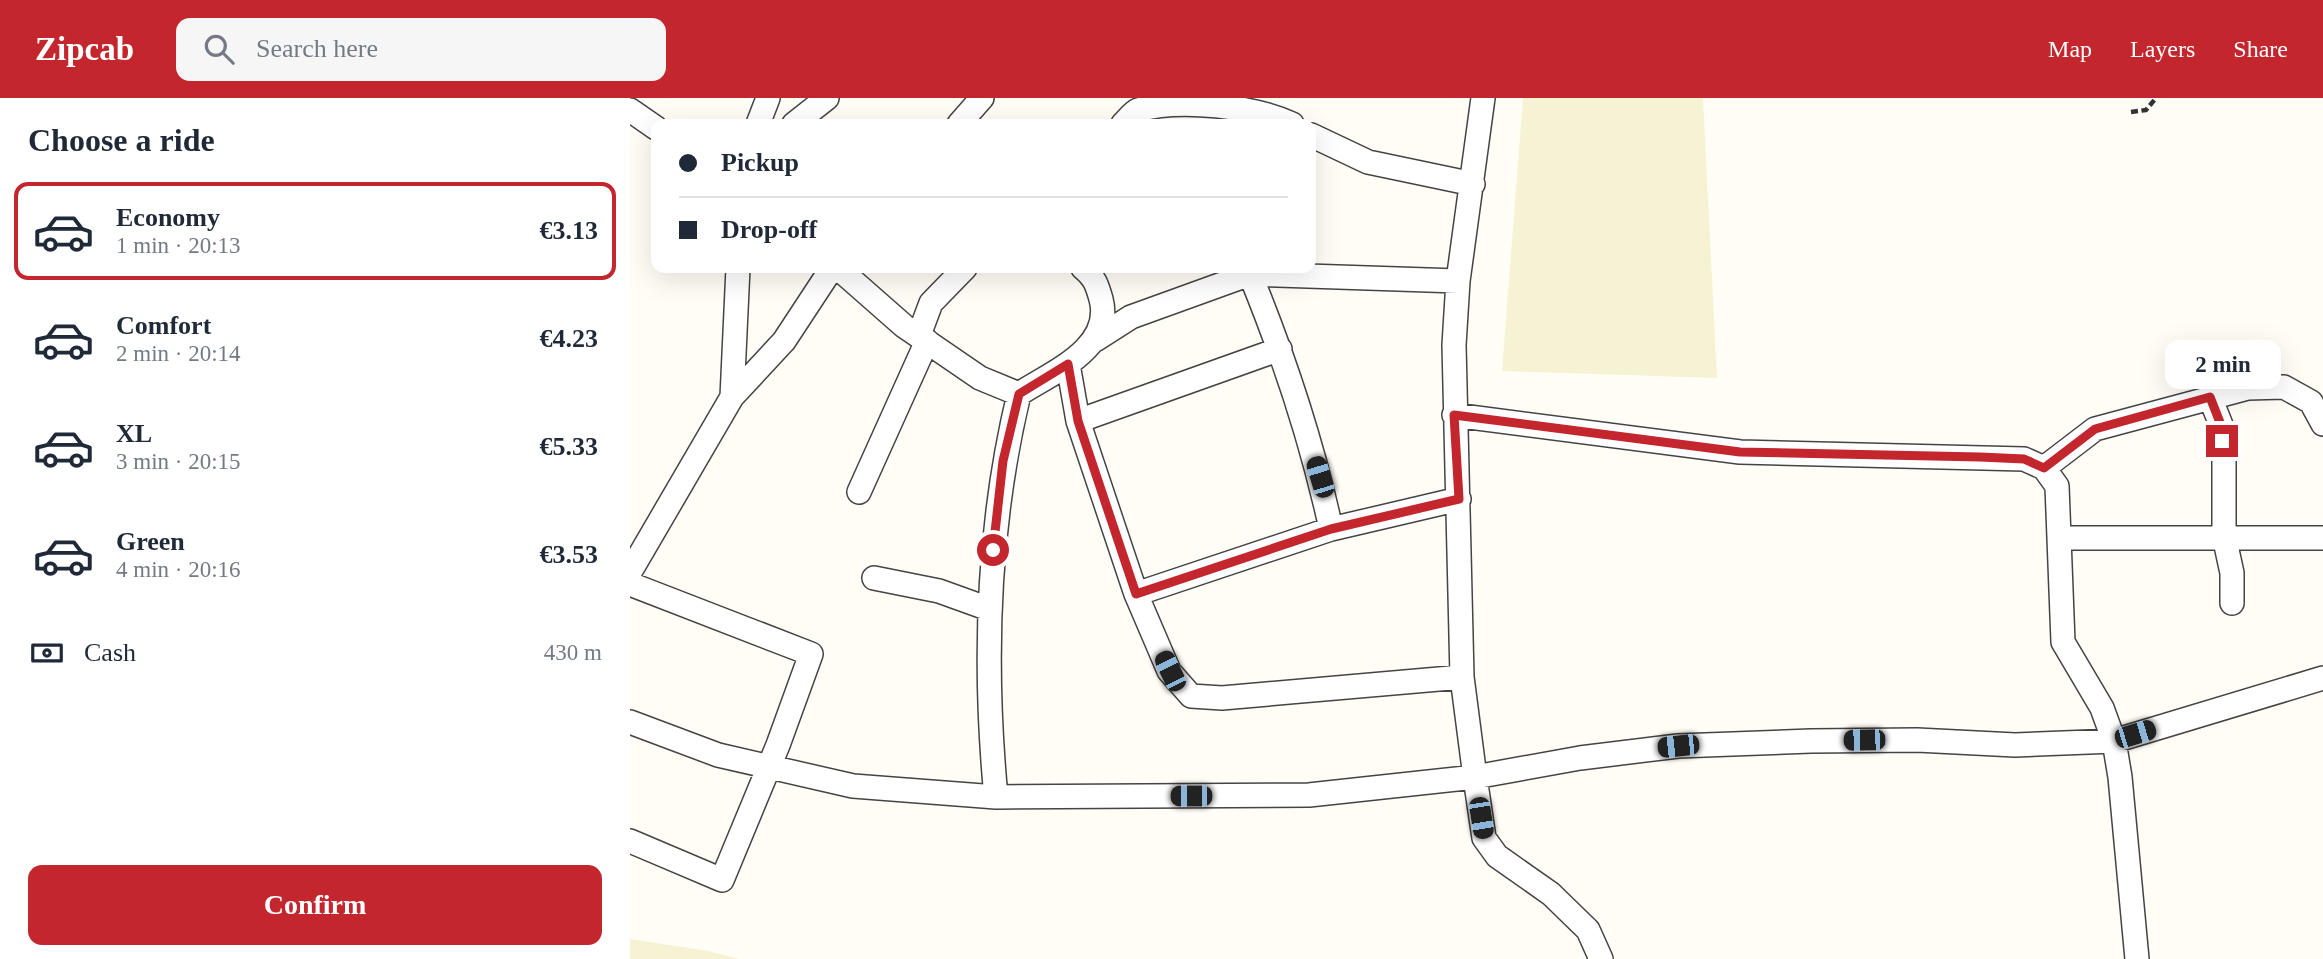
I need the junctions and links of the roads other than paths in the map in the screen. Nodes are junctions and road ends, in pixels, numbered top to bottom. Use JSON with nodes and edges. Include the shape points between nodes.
{"nodes":[{"id":1,"x":768,"y":98,"type":"edge"},
{"id":2,"x":827,"y":98,"type":"edge"},
{"id":3,"x":982,"y":98,"type":"edge"},
{"id":4,"x":1483,"y":98,"type":"edge"},
{"id":5,"x":1274,"y":106,"type":"edge"},
{"id":6,"x":630,"y":110,"type":"edge"},
{"id":7,"x":1127,"y":111,"type":"edge"},
{"id":8,"x":760,"y":119,"type":"edge"},
{"id":9,"x":800,"y":119,"type":"edge"},
{"id":10,"x":963,"y":119,"type":"edge"},
{"id":11,"x":1287,"y":119,"type":"edge"},
{"id":12,"x":651,"y":125,"type":"edge"},
{"id":13,"x":1316,"y":137,"type":"edge"},
{"id":14,"x":1473,"y":184,"type":"junction"},
{"id":15,"x":738,"y":273,"type":"edge"},
{"id":16,"x":829,"y":273,"type":"edge"},
{"id":17,"x":843,"y":273,"type":"edge"},
{"id":18,"x":960,"y":273,"type":"edge"},
{"id":19,"x":1089,"y":273,"type":"edge"},
{"id":20,"x":1250,"y":274,"type":"junction"},
{"id":21,"x":1458,"y":281,"type":"junction"},
{"id":22,"x":923,"y":338,"type":"junction"},
{"id":23,"x":1095,"y":340,"type":"junction"},
{"id":24,"x":1280,"y":349,"type":"junction"},
{"id":25,"x":1068,"y":364,"type":"junction"},
{"id":26,"x":1019,"y":394,"type":"junction"},
{"id":27,"x":732,"y":397,"type":"junction"},
{"id":28,"x":2210,"y":397,"type":"junction"},
{"id":29,"x":1454,"y":415,"type":"junction"},
{"id":30,"x":1078,"y":421,"type":"junction"},
{"id":31,"x":2323,"y":424,"type":"edge"},
{"id":32,"x":2044,"y":468,"type":"junction"},
{"id":33,"x":859,"y":492,"type":"dead end"},
{"id":34,"x":1459,"y":499,"type":"junction"},
{"id":35,"x":1331,"y":529,"type":"junction"},
{"id":36,"x":2224,"y":536,"type":"junction"},
{"id":37,"x":2059,"y":538,"type":"junction"},
{"id":38,"x":2323,"y":538,"type":"edge"},
{"id":39,"x":630,"y":572,"type":"edge"},
{"id":40,"x":874,"y":578,"type":"dead end"},
{"id":41,"x":630,"y":584,"type":"edge"},
{"id":42,"x":1136,"y":594,"type":"junction"},
{"id":43,"x":2232,"y":604,"type":"dead end"},
{"id":44,"x":989,"y":609,"type":"junction"},
{"id":45,"x":1462,"y":677,"type":"junction"},
{"id":46,"x":2323,"y":678,"type":"edge"},
{"id":47,"x":630,"y":722,"type":"edge"},
{"id":48,"x":2114,"y":741,"type":"junction"},
{"id":49,"x":768,"y":764,"type":"junction"},
{"id":50,"x":1475,"y":777,"type":"junction"},
{"id":51,"x":996,"y":797,"type":"junction"},
{"id":52,"x":630,"y":841,"type":"edge"},
{"id":53,"x":1601,"y":959,"type":"edge"},
{"id":54,"x":2137,"y":959,"type":"edge"}],
"edges":[{"from":1,"to":8,"type":"street"},
{"from":2,"to":9,"type":"street"},
{"from":3,"to":10,"type":"street"},
{"from":4,"to":14,"type":"street"},
{"from":5,"to":7,"type":"street","via":[[1180,104]]},
{"from":5,"to":11,"type":"street"},
{"from":6,"to":12,"type":"street"},
{"from":13,"to":14,"type":"street","via":[[1368,162]]},
{"from":14,"to":21,"type":"street"},
{"from":15,"to":27,"type":"street"},
{"from":16,"to":27,"type":"street","via":[[784,341]]},
{"from":17,"to":22,"type":"street"},
{"from":18,"to":22,"type":"street","via":[[931,303]]},
{"from":19,"to":23,"type":"street","via":[[1095,278],[1102,305]]},
{"from":20,"to":21,"type":"street"},
{"from":20,"to":23,"type":"street","via":[[1131,317]]},
{"from":20,"to":24,"type":"street"},
{"from":21,"to":29,"type":"street"},
{"from":22,"to":26,"type":"street","via":[[980,378]]},
{"from":22,"to":33,"type":"street"},
{"from":23,"to":25,"type":"street"},
{"from":24,"to":30,"type":"street"},
{"from":24,"to":35,"type":"street","via":[[1320,477]]},
{"from":25,"to":26,"type":"street"},
{"from":25,"to":30,"type":"street"},
{"from":26,"to":44,"type":"street","via":[[1003,461]]},
{"from":27,"to":39,"type":"street"},
{"from":28,"to":31,"type":"street","via":[[2248,388],[2284,387],[2311,402]]},
{"from":28,"to":32,"type":"street","via":[[2095,429]]},
{"from":28,"to":36,"type":"street","via":[[2221,425]]},
{"from":29,"to":32,"type":"street","via":[[1740,452],[2024,459]]},
{"from":29,"to":34,"type":"street"},
{"from":30,"to":42,"type":"street"},
{"from":32,"to":37,"type":"street","via":[[2057,486]]},
{"from":34,"to":35,"type":"street"},
{"from":34,"to":45,"type":"street"},
{"from":35,"to":42,"type":"street"},
{"from":36,"to":37,"type":"street"},
{"from":36,"to":38,"type":"street"},
{"from":36,"to":43,"type":"street","via":[[2232,572]]},
{"from":37,"to":48,"type":"street","via":[[2063,642],[2102,708]]},
{"from":40,"to":44,"type":"street","via":[[939,591]]},
{"from":41,"to":49,"type":"street","via":[[811,654]]},
{"from":42,"to":45,"type":"street","via":[[1170,671],[1191,696],[1222,698]]},
{"from":44,"to":51,"type":"street","via":[[989,731]]},
{"from":45,"to":50,"type":"street"},
{"from":46,"to":48,"type":"street"},
{"from":47,"to":49,"type":"street","via":[[718,755]]},
{"from":48,"to":50,"type":"street","via":[[1678,746]]},
{"from":48,"to":54,"type":"street"},
{"from":49,"to":51,"type":"street","via":[[853,786]]},
{"from":49,"to":52,"type":"street","via":[[722,880]]},
{"from":50,"to":51,"type":"street","via":[[1309,795]]},
{"from":50,"to":53,"type":"street","via":[[1484,838],[1490,847],[1588,930]]}]}
